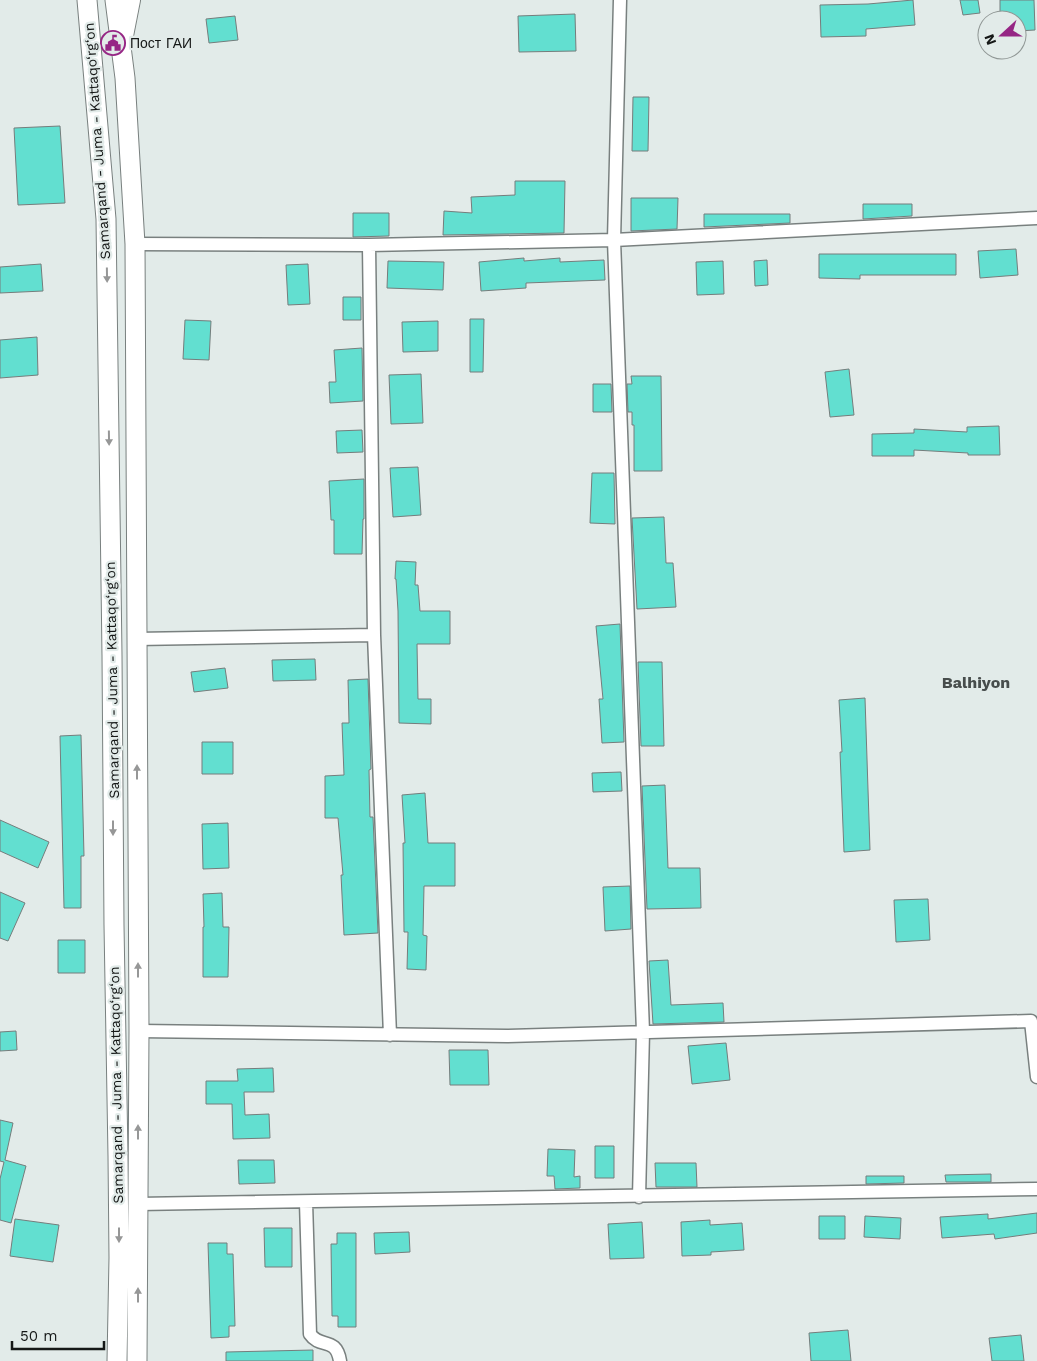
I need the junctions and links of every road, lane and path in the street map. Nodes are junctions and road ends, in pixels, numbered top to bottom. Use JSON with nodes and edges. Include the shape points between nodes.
{"nodes":[{"id":1,"x":87,"y":0,"type":"edge"},
{"id":2,"x":115,"y":0,"type":"edge"},
{"id":3,"x":130,"y":0,"type":"edge"},
{"id":4,"x":620,"y":0,"type":"edge"},
{"id":5,"x":121,"y":46,"type":"junction"},
{"id":6,"x":1037,"y":218,"type":"edge"},
{"id":7,"x":614,"y":240,"type":"junction"},
{"id":8,"x":135,"y":244,"type":"junction"},
{"id":9,"x":368,"y":245,"type":"junction"},
{"id":10,"x":374,"y":635,"type":"junction"},
{"id":11,"x":136,"y":639,"type":"junction"},
{"id":12,"x":1034,"y":1021,"type":"edge"},
{"id":13,"x":139,"y":1031,"type":"junction"},
{"id":14,"x":643,"y":1032,"type":"junction"},
{"id":15,"x":390,"y":1035,"type":"junction"},
{"id":16,"x":1037,"y":1077,"type":"edge"},
{"id":17,"x":1037,"y":1189,"type":"edge"},
{"id":18,"x":638,"y":1197,"type":"junction"},
{"id":19,"x":306,"y":1202,"type":"junction"},
{"id":20,"x":138,"y":1204,"type":"junction"},
{"id":21,"x":117,"y":1361,"type":"edge"},
{"id":22,"x":137,"y":1361,"type":"edge"},
{"id":23,"x":340,"y":1361,"type":"edge"}],
"edges":[{"from":1,"to":21,"type":"main road","name":"Samarqand - Juma - Kattaqo‘rg‘on","one_way":true,"via":[[106,219],[119,1258]]},
{"from":2,"to":5,"type":"main road","name":"Samarqand - Juma - Kattaqo‘rg‘on"},
{"from":3,"to":5,"type":"highway"},
{"from":4,"to":7,"type":"street"},
{"from":5,"to":8,"type":"main road","name":"Samarqand - Juma - Kattaqo‘rg‘on"},
{"from":6,"to":7,"type":"street"},
{"from":7,"to":9,"type":"street"},
{"from":7,"to":14,"type":"street"},
{"from":8,"to":9,"type":"street"},
{"from":8,"to":11,"type":"main road","name":"Samarqand - Juma - Kattaqo‘rg‘on"},
{"from":9,"to":10,"type":"street"},
{"from":10,"to":11,"type":"street"},
{"from":10,"to":15,"type":"street"},
{"from":13,"to":11,"type":"main road","name":"Samarqand - Juma - Kattaqo‘rg‘on","one_way":true},
{"from":12,"to":14,"type":"street"},
{"from":12,"to":16,"type":"street"},
{"from":13,"to":15,"type":"street"},
{"from":20,"to":13,"type":"main road","name":"Samarqand - Juma - Kattaqo‘rg‘on","one_way":true},
{"from":14,"to":15,"type":"street"},
{"from":14,"to":18,"type":"street"},
{"from":17,"to":18,"type":"street"},
{"from":18,"to":19,"type":"street"},
{"from":19,"to":20,"type":"street"},
{"from":19,"to":23,"type":"street","via":[[310,1334],[318,1341],[333,1346]]},
{"from":22,"to":20,"type":"main road","name":"Samarqand - Juma - Kattaqo‘rg‘on","one_way":true}]}
